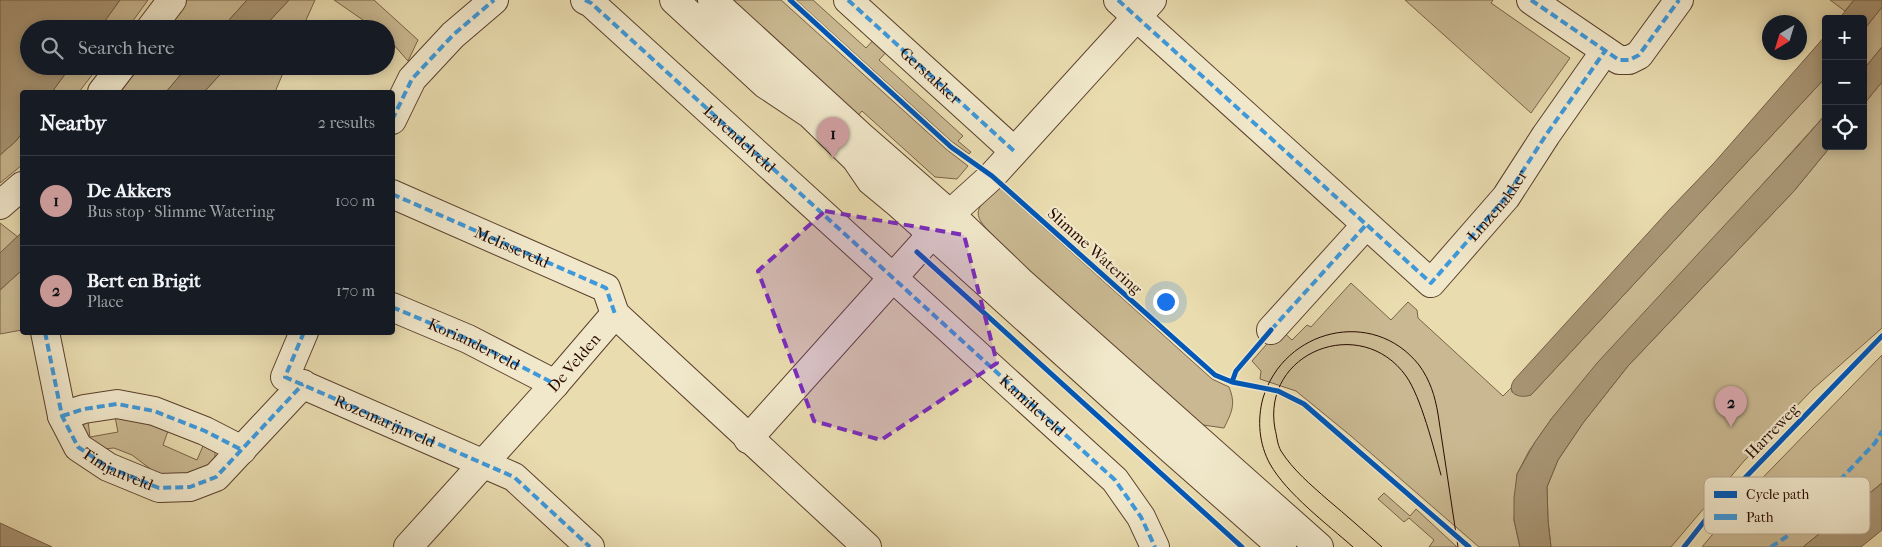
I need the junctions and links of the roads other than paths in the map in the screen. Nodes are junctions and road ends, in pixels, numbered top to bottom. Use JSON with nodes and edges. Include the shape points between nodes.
{"nodes":[{"id":1,"x":172,"y":0,"type":"edge"},
{"id":2,"x":494,"y":0,"type":"edge"},
{"id":3,"x":585,"y":0,"type":"edge"},
{"id":4,"x":674,"y":0,"type":"edge"},
{"id":5,"x":712,"y":0,"type":"edge"},
{"id":6,"x":848,"y":0,"type":"edge"},
{"id":7,"x":1531,"y":0,"type":"edge"},
{"id":8,"x":1679,"y":0,"type":"edge"},
{"id":9,"x":1135,"y":6,"type":"edge"},
{"id":10,"x":157,"y":20,"type":"edge"},
{"id":11,"x":1605,"y":52,"type":"junction"},
{"id":12,"x":115,"y":75,"type":"edge"},
{"id":13,"x":104,"y":90,"type":"edge"},
{"id":14,"x":395,"y":114,"type":"edge"},
{"id":15,"x":1014,"y":151,"type":"junction"},
{"id":16,"x":20,"y":188,"type":"edge"},
{"id":17,"x":395,"y":195,"type":"edge"},
{"id":18,"x":0,"y":205,"type":"edge"},
{"id":19,"x":941,"y":224,"type":"junction"},
{"id":20,"x":1366,"y":225,"type":"junction"},
{"id":21,"x":893,"y":278,"type":"junction"},
{"id":22,"x":395,"y":308,"type":"edge"},
{"id":23,"x":615,"y":314,"type":"junction"},
{"id":24,"x":1271,"y":330,"type":"dead end"},
{"id":25,"x":46,"y":335,"type":"edge"},
{"id":26,"x":303,"y":335,"type":"edge"},
{"id":27,"x":294,"y":380,"type":"junction"},
{"id":28,"x":555,"y":384,"type":"junction"},
{"id":29,"x":62,"y":416,"type":"junction"},
{"id":30,"x":748,"y":439,"type":"junction"},
{"id":31,"x":242,"y":450,"type":"junction"},
{"id":32,"x":483,"y":463,"type":"junction"},
{"id":33,"x":408,"y":547,"type":"edge"},
{"id":34,"x":590,"y":547,"type":"edge"},
{"id":35,"x":867,"y":547,"type":"edge"},
{"id":36,"x":1155,"y":547,"type":"edge"},
{"id":37,"x":1282,"y":547,"type":"edge"},
{"id":38,"x":1319,"y":547,"type":"edge"}],
"edges":[{"from":1,"to":10,"type":"street"},
{"from":2,"to":14,"type":"street","via":[[453,35],[412,78]]},
{"from":3,"to":21,"type":"street","name":"Lavendelveld","via":[[599,9]]},
{"from":4,"to":19,"type":"street","via":[[765,84],[810,114],[856,159],[871,180]]},
{"from":5,"to":19,"type":"street","via":[[863,138]]},
{"from":6,"to":15,"type":"street","name":"Gerstakker"},
{"from":7,"to":11,"type":"street"},
{"from":8,"to":11,"type":"street","via":[[1640,55],[1619,60]]},
{"from":9,"to":15,"type":"street"},
{"from":9,"to":20,"type":"street","name":"Linzenakker"},
{"from":11,"to":20,"type":"street","name":"Linzenakker","via":[[1506,197],[1431,283]]},
{"from":12,"to":13,"type":"street"},
{"from":15,"to":19,"type":"street"},
{"from":16,"to":18,"type":"street"},
{"from":17,"to":23,"type":"street","name":"Melisseveld","via":[[606,288]]},
{"from":19,"to":21,"type":"street"},
{"from":19,"to":37,"type":"street","via":[[1172,450]]},
{"from":19,"to":38,"type":"street","via":[[1022,283]]},
{"from":20,"to":24,"type":"street"},
{"from":21,"to":30,"type":"street"},
{"from":21,"to":36,"type":"street","name":"Kamilleveld","via":[[1115,480],[1141,517]]},
{"from":22,"to":28,"type":"street","name":"Korianderveld","via":[[468,339]]},
{"from":23,"to":28,"type":"street","name":"De Velden"},
{"from":23,"to":30,"type":"street"},
{"from":25,"to":29,"type":"street","name":"Timjanveld"},
{"from":26,"to":27,"type":"street"},
{"from":27,"to":31,"type":"street","name":"Timjanveld"},
{"from":27,"to":32,"type":"street","name":"Rozemarijnveld"},
{"from":28,"to":32,"type":"street","name":"De Velden"},
{"from":29,"to":31,"type":"street","via":[[117,404],[154,410]]},
{"from":29,"to":31,"type":"street","name":"Timjanveld","via":[[78,447],[108,467],[159,488],[190,487],[216,477]]},
{"from":30,"to":35,"type":"street"},
{"from":32,"to":33,"type":"street","name":"De Velden"},
{"from":32,"to":34,"type":"street","name":"Rozemarijnveld","via":[[514,477]]}]}
